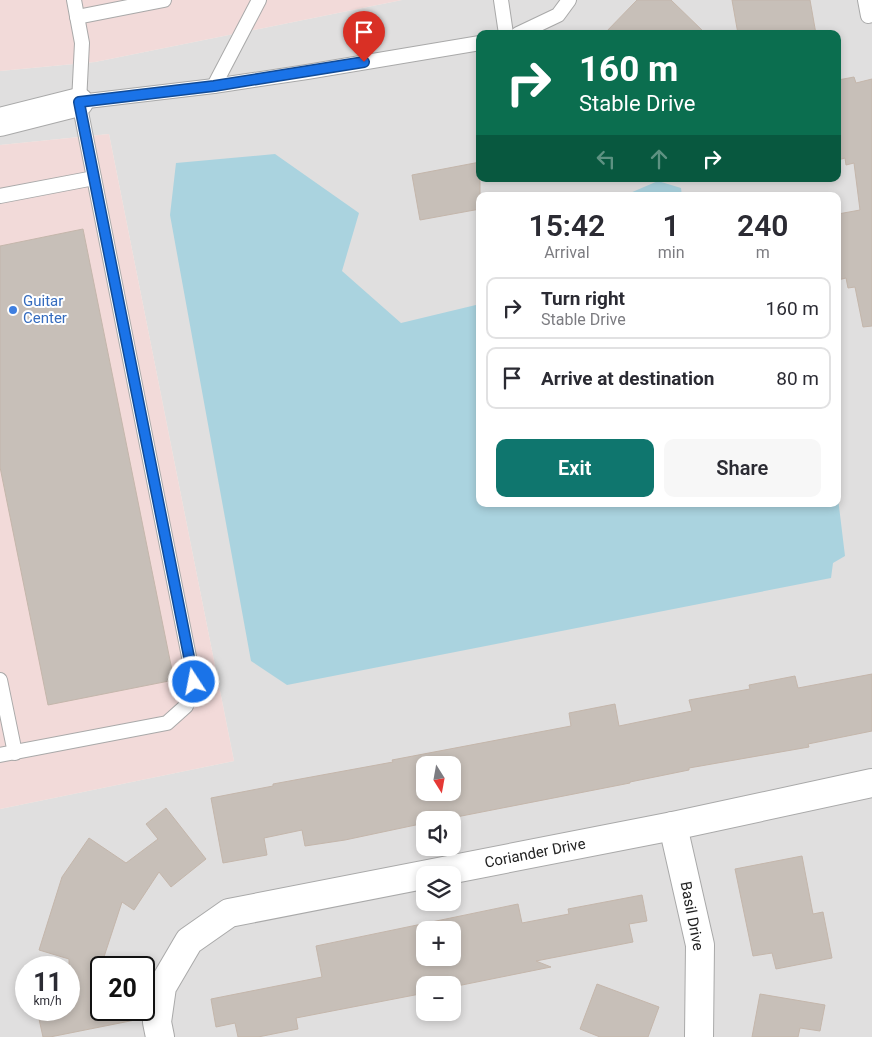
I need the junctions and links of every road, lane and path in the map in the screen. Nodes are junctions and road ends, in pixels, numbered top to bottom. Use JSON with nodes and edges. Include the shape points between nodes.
{"nodes":[{"id":1,"x":74,"y":0,"type":"edge"},
{"id":2,"x":164,"y":0,"type":"edge"},
{"id":3,"x":259,"y":0,"type":"edge"},
{"id":4,"x":501,"y":0,"type":"edge"},
{"id":5,"x":569,"y":0,"type":"edge"},
{"id":6,"x":865,"y":0,"type":"edge"},
{"id":7,"x":872,"y":15,"type":"edge"},
{"id":8,"x":77,"y":17,"type":"junction"},
{"id":9,"x":505,"y":30,"type":"edge"},
{"id":10,"x":526,"y":30,"type":"edge"},
{"id":11,"x":476,"y":44,"type":"edge"},
{"id":12,"x":214,"y":86,"type":"junction"},
{"id":13,"x":0,"y":102,"type":"edge"},
{"id":14,"x":79,"y":102,"type":"junction"},
{"id":15,"x":0,"y":122,"type":"edge"},
{"id":16,"x":94,"y":178,"type":"junction"},
{"id":17,"x":0,"y":196,"type":"edge"},
{"id":18,"x":0,"y":680,"type":"edge"},
{"id":19,"x":15,"y":753,"type":"junction"},
{"id":20,"x":0,"y":756,"type":"edge"},
{"id":21,"x":872,"y":783,"type":"edge"},
{"id":22,"x":673,"y":826,"type":"junction"},
{"id":23,"x":160,"y":1037,"type":"edge"},
{"id":24,"x":699,"y":1037,"type":"edge"}],
"edges":[{"from":1,"to":8,"type":"lane"},
{"from":2,"to":8,"type":"lane"},
{"from":3,"to":12,"type":"lane"},
{"from":4,"to":9,"type":"lane"},
{"from":5,"to":10,"type":"lane","via":[[558,15]]},
{"from":6,"to":7,"type":"lane","via":[[868,16]]},
{"from":8,"to":14,"type":"lane","via":[[82,43]]},
{"from":11,"to":12,"type":"lane"},
{"from":12,"to":14,"type":"lane"},
{"from":13,"to":14,"type":"street"},
{"from":14,"to":15,"type":"street"},
{"from":14,"to":16,"type":"lane"},
{"from":16,"to":17,"type":"lane"},
{"from":16,"to":19,"type":"lane","via":[[194,682],[186,706],[167,723]]},
{"from":18,"to":19,"type":"lane"},
{"from":19,"to":20,"type":"lane"},
{"from":21,"to":22,"type":"street","name":"Coriander Drive"},
{"from":22,"to":23,"type":"street","name":"Coriander Drive","via":[[229,913],[188,940],[162,986],[157,1022]]},
{"from":22,"to":24,"type":"street","name":"Basil Drive","via":[[700,944]]}]}
